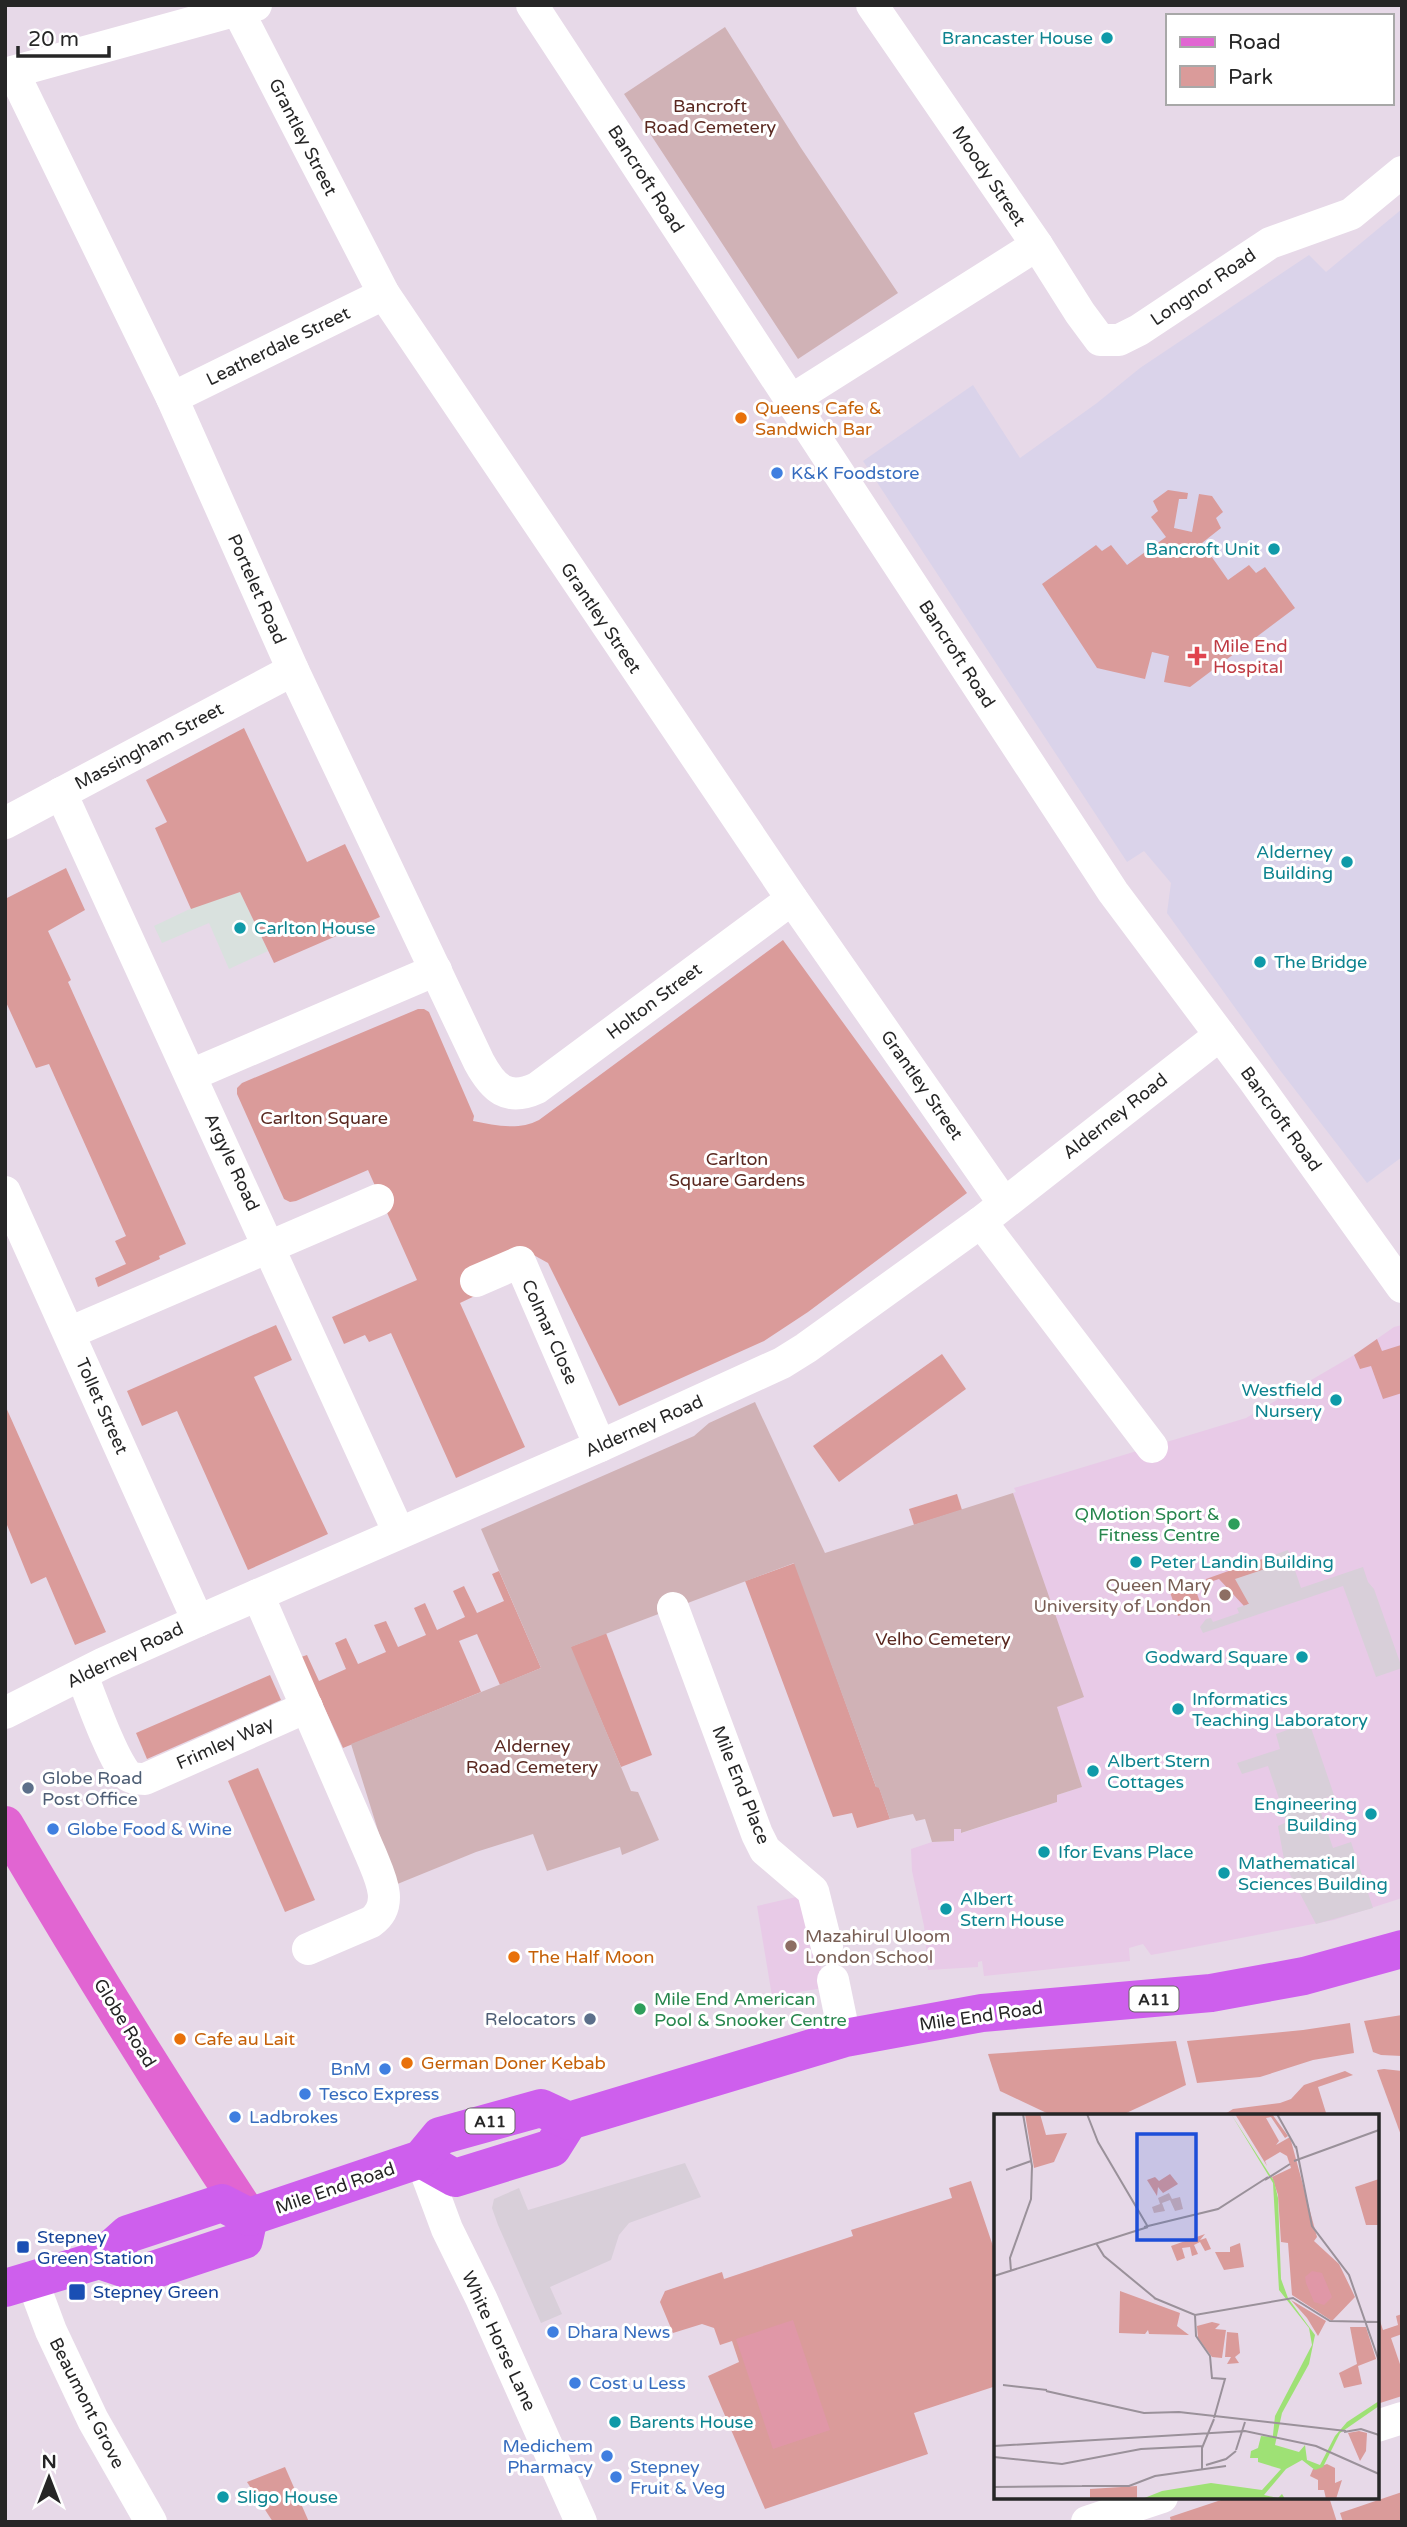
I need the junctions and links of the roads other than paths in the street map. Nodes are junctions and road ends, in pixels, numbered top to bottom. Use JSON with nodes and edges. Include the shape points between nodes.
{"nodes":[{"id":1,"x":532,"y":5,"type":"edge"},
{"id":2,"x":872,"y":5,"type":"edge"},
{"id":3,"x":247,"y":8,"type":"edge"},
{"id":4,"x":9,"y":73,"type":"edge"},
{"id":5,"x":1402,"y":172,"type":"edge"},
{"id":6,"x":1037,"y":245,"type":"junction"},
{"id":7,"x":384,"y":294,"type":"junction"},
{"id":8,"x":172,"y":398,"type":"junction"},
{"id":9,"x":790,"y":401,"type":"junction"},
{"id":10,"x":293,"y":670,"type":"junction"},
{"id":11,"x":61,"y":793,"type":"junction"},
{"id":12,"x":5,"y":823,"type":"edge"},
{"id":13,"x":792,"y":899,"type":"junction"},
{"id":14,"x":436,"y":970,"type":"junction"},
{"id":15,"x":1220,"y":1035,"type":"junction"},
{"id":16,"x":191,"y":1074,"type":"junction"},
{"id":17,"x":513,"y":1094,"type":"joint"},
{"id":18,"x":5,"y":1192,"type":"edge"},
{"id":19,"x":378,"y":1200,"type":"dead end"},
{"id":20,"x":992,"y":1212,"type":"junction"},
{"id":21,"x":270,"y":1246,"type":"junction"},
{"id":22,"x":476,"y":1281,"type":"dead end"},
{"id":23,"x":1402,"y":1287,"type":"edge"},
{"id":24,"x":69,"y":1333,"type":"junction"},
{"id":25,"x":600,"y":1446,"type":"junction"},
{"id":26,"x":1152,"y":1447,"type":"dead end"},
{"id":27,"x":399,"y":1533,"type":"junction"},
{"id":28,"x":258,"y":1595,"type":"junction"},
{"id":29,"x":673,"y":1608,"type":"dead end"},
{"id":30,"x":198,"y":1621,"type":"junction"},
{"id":31,"x":82,"y":1675,"type":"junction"},
{"id":32,"x":307,"y":1707,"type":"junction"},
{"id":33,"x":5,"y":1713,"type":"edge"},
{"id":34,"x":5,"y":1825,"type":"edge"},
{"id":35,"x":827,"y":1947,"type":"dead end"},
{"id":36,"x":308,"y":1949,"type":"dead end"},
{"id":37,"x":1402,"y":1949,"type":"edge"},
{"id":38,"x":833,"y":1980,"type":"dead end"},
{"id":39,"x":845,"y":2038,"type":"junction"},
{"id":40,"x":421,"y":2159,"type":"junction"},
{"id":41,"x":249,"y":2217,"type":"junction"},
{"id":42,"x":19,"y":2284,"type":"edge"},
{"id":43,"x":1402,"y":2418,"type":"edge"},
{"id":44,"x":1379,"y":2425,"type":"edge"},
{"id":45,"x":1157,"y":2499,"type":"edge"},
{"id":46,"x":150,"y":2521,"type":"edge"},
{"id":47,"x":581,"y":2522,"type":"edge"},
{"id":48,"x":1087,"y":2522,"type":"edge"}],
"edges":[{"from":1,"to":9,"type":"street","name":"Bancroft Road"},
{"from":2,"to":6,"type":"street","name":"Moody Street"},
{"from":3,"to":4,"type":"street"},
{"from":3,"to":7,"type":"street","name":"Grantley Street"},
{"from":4,"to":8,"type":"street","name":"Portelet Road"},
{"from":5,"to":6,"type":"street","name":"Longnor Road","via":[[1351,214],[1270,243],[1119,340],[1100,340]]},
{"from":6,"to":9,"type":"street","name":"Moody Street"},
{"from":7,"to":8,"type":"street","name":"Leatherdale Street"},
{"from":7,"to":13,"type":"street","name":"Grantley Street"},
{"from":8,"to":10,"type":"street","name":"Portelet Road"},
{"from":9,"to":15,"type":"street","name":"Bancroft Road","via":[[1114,892]]},
{"from":10,"to":11,"type":"street","name":"Massingham Street"},
{"from":10,"to":14,"type":"street","name":"Portelet Road"},
{"from":11,"to":12,"type":"street","name":"Massingham Street"},
{"from":11,"to":16,"type":"street","name":"Argyle Road"},
{"from":13,"to":17,"type":"street","name":"Holton Street","via":[[537,1088]]},
{"from":13,"to":20,"type":"street","name":"Grantley Street"},
{"from":14,"to":16,"type":"street"},
{"from":14,"to":17,"type":"street","name":"Portelet Road","via":[[485,1073],[501,1090]]},
{"from":15,"to":20,"type":"street","name":"Alderney Road"},
{"from":15,"to":23,"type":"street","name":"Bancroft Road"},
{"from":16,"to":21,"type":"street","name":"Argyle Road"},
{"from":18,"to":24,"type":"street","name":"Tollet Street"},
{"from":19,"to":21,"type":"street"},
{"from":20,"to":25,"type":"street","name":"Alderney Road","via":[[790,1358]]},
{"from":20,"to":26,"type":"street","name":"Grantley Street"},
{"from":21,"to":24,"type":"street"},
{"from":21,"to":27,"type":"street","name":"Argyle Road"},
{"from":22,"to":25,"type":"street","name":"Colmar Close","via":[[520,1262]]},
{"from":24,"to":30,"type":"street","name":"Tollet Street"},
{"from":25,"to":27,"type":"street","name":"Alderney Road"},
{"from":27,"to":28,"type":"street","name":"Alderney Road"},
{"from":28,"to":30,"type":"street","name":"Alderney Road"},
{"from":28,"to":32,"type":"street"},
{"from":29,"to":35,"type":"street","name":"Mile End Place","via":[[757,1834],[765,1850],[813,1891]]},
{"from":30,"to":31,"type":"street","name":"Alderney Road"},
{"from":31,"to":32,"type":"street","name":"Frimley Way","via":[[118,1764],[136,1779]]},
{"from":31,"to":33,"type":"street","name":"Alderney Road"},
{"from":32,"to":36,"type":"street","via":[[371,1855],[385,1900],[380,1916],[371,1922]]},
{"from":34,"to":41,"type":"main road","name":"Globe Road"},
{"from":37,"to":39,"type":"highway","name":"Mile End Road","number":"A11","via":[[1304,1976],[1211,1993],[982,2013]]},
{"from":38,"to":39,"type":"street"},
{"from":39,"to":40,"type":"highway","name":"Mile End Road","number":"A11","via":[[569,2121],[552,2148],[455,2178]]},
{"from":40,"to":41,"type":"highway","name":"Mile End Road"},
{"from":40,"to":47,"type":"street","name":"White Horse Lane","via":[[447,2229]]},
{"from":41,"to":42,"type":"highway","via":[[244,2240],[141,2274],[99,2260]]},
{"from":42,"to":46,"type":"street","name":"Beaumont Grove","via":[[51,2331],[93,2420]]},
{"from":43,"to":44,"type":"street"},
{"from":45,"to":48,"type":"street"}]}
